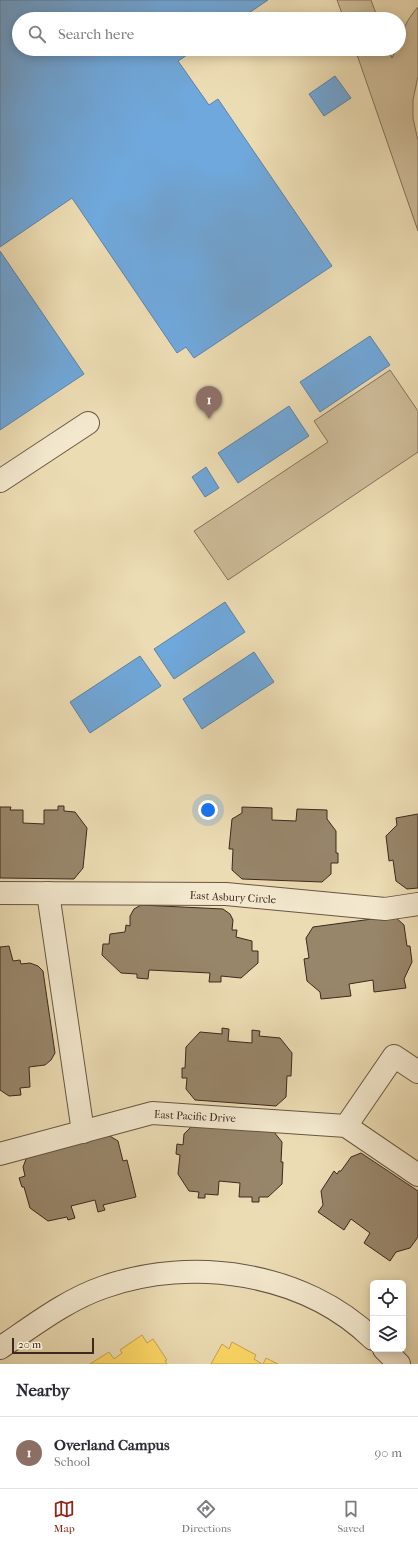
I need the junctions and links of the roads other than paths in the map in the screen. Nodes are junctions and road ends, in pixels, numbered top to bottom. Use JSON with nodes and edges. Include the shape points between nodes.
{"nodes":[{"id":1,"x":88,"y":423,"type":"dead end"},
{"id":2,"x":0,"y":481,"type":"edge"},
{"id":3,"x":0,"y":893,"type":"edge"},
{"id":4,"x":48,"y":893,"type":"junction"},
{"id":5,"x":418,"y":904,"type":"edge"},
{"id":6,"x":418,"y":1072,"type":"edge"},
{"id":7,"x":346,"y":1126,"type":"junction"},
{"id":8,"x":83,"y":1132,"type":"junction"},
{"id":9,"x":0,"y":1154,"type":"edge"},
{"id":10,"x":418,"y":1175,"type":"edge"},
{"id":11,"x":370,"y":1337,"type":"edge"},
{"id":12,"x":0,"y":1348,"type":"edge"},
{"id":13,"x":387,"y":1352,"type":"edge"},
{"id":14,"x":399,"y":1364,"type":"edge"}],
"edges":[{"from":1,"to":2,"type":"street"},
{"from":3,"to":4,"type":"street","name":"East Asbury Circle"},
{"from":4,"to":5,"type":"street","name":"East Asbury Circle","via":[[226,894],[385,908]]},
{"from":4,"to":8,"type":"street"},
{"from":6,"to":7,"type":"street","via":[[394,1056]]},
{"from":7,"to":8,"type":"street","name":"East Pacific Drive","via":[[152,1113]]},
{"from":7,"to":10,"type":"street"},
{"from":8,"to":9,"type":"street","name":"East Pacific Drive"},
{"from":11,"to":12,"type":"street","via":[[333,1309],[296,1290],[255,1277],[214,1271],[172,1272],[144,1276],[103,1287],[65,1305]]},
{"from":13,"to":14,"type":"street"}]}
